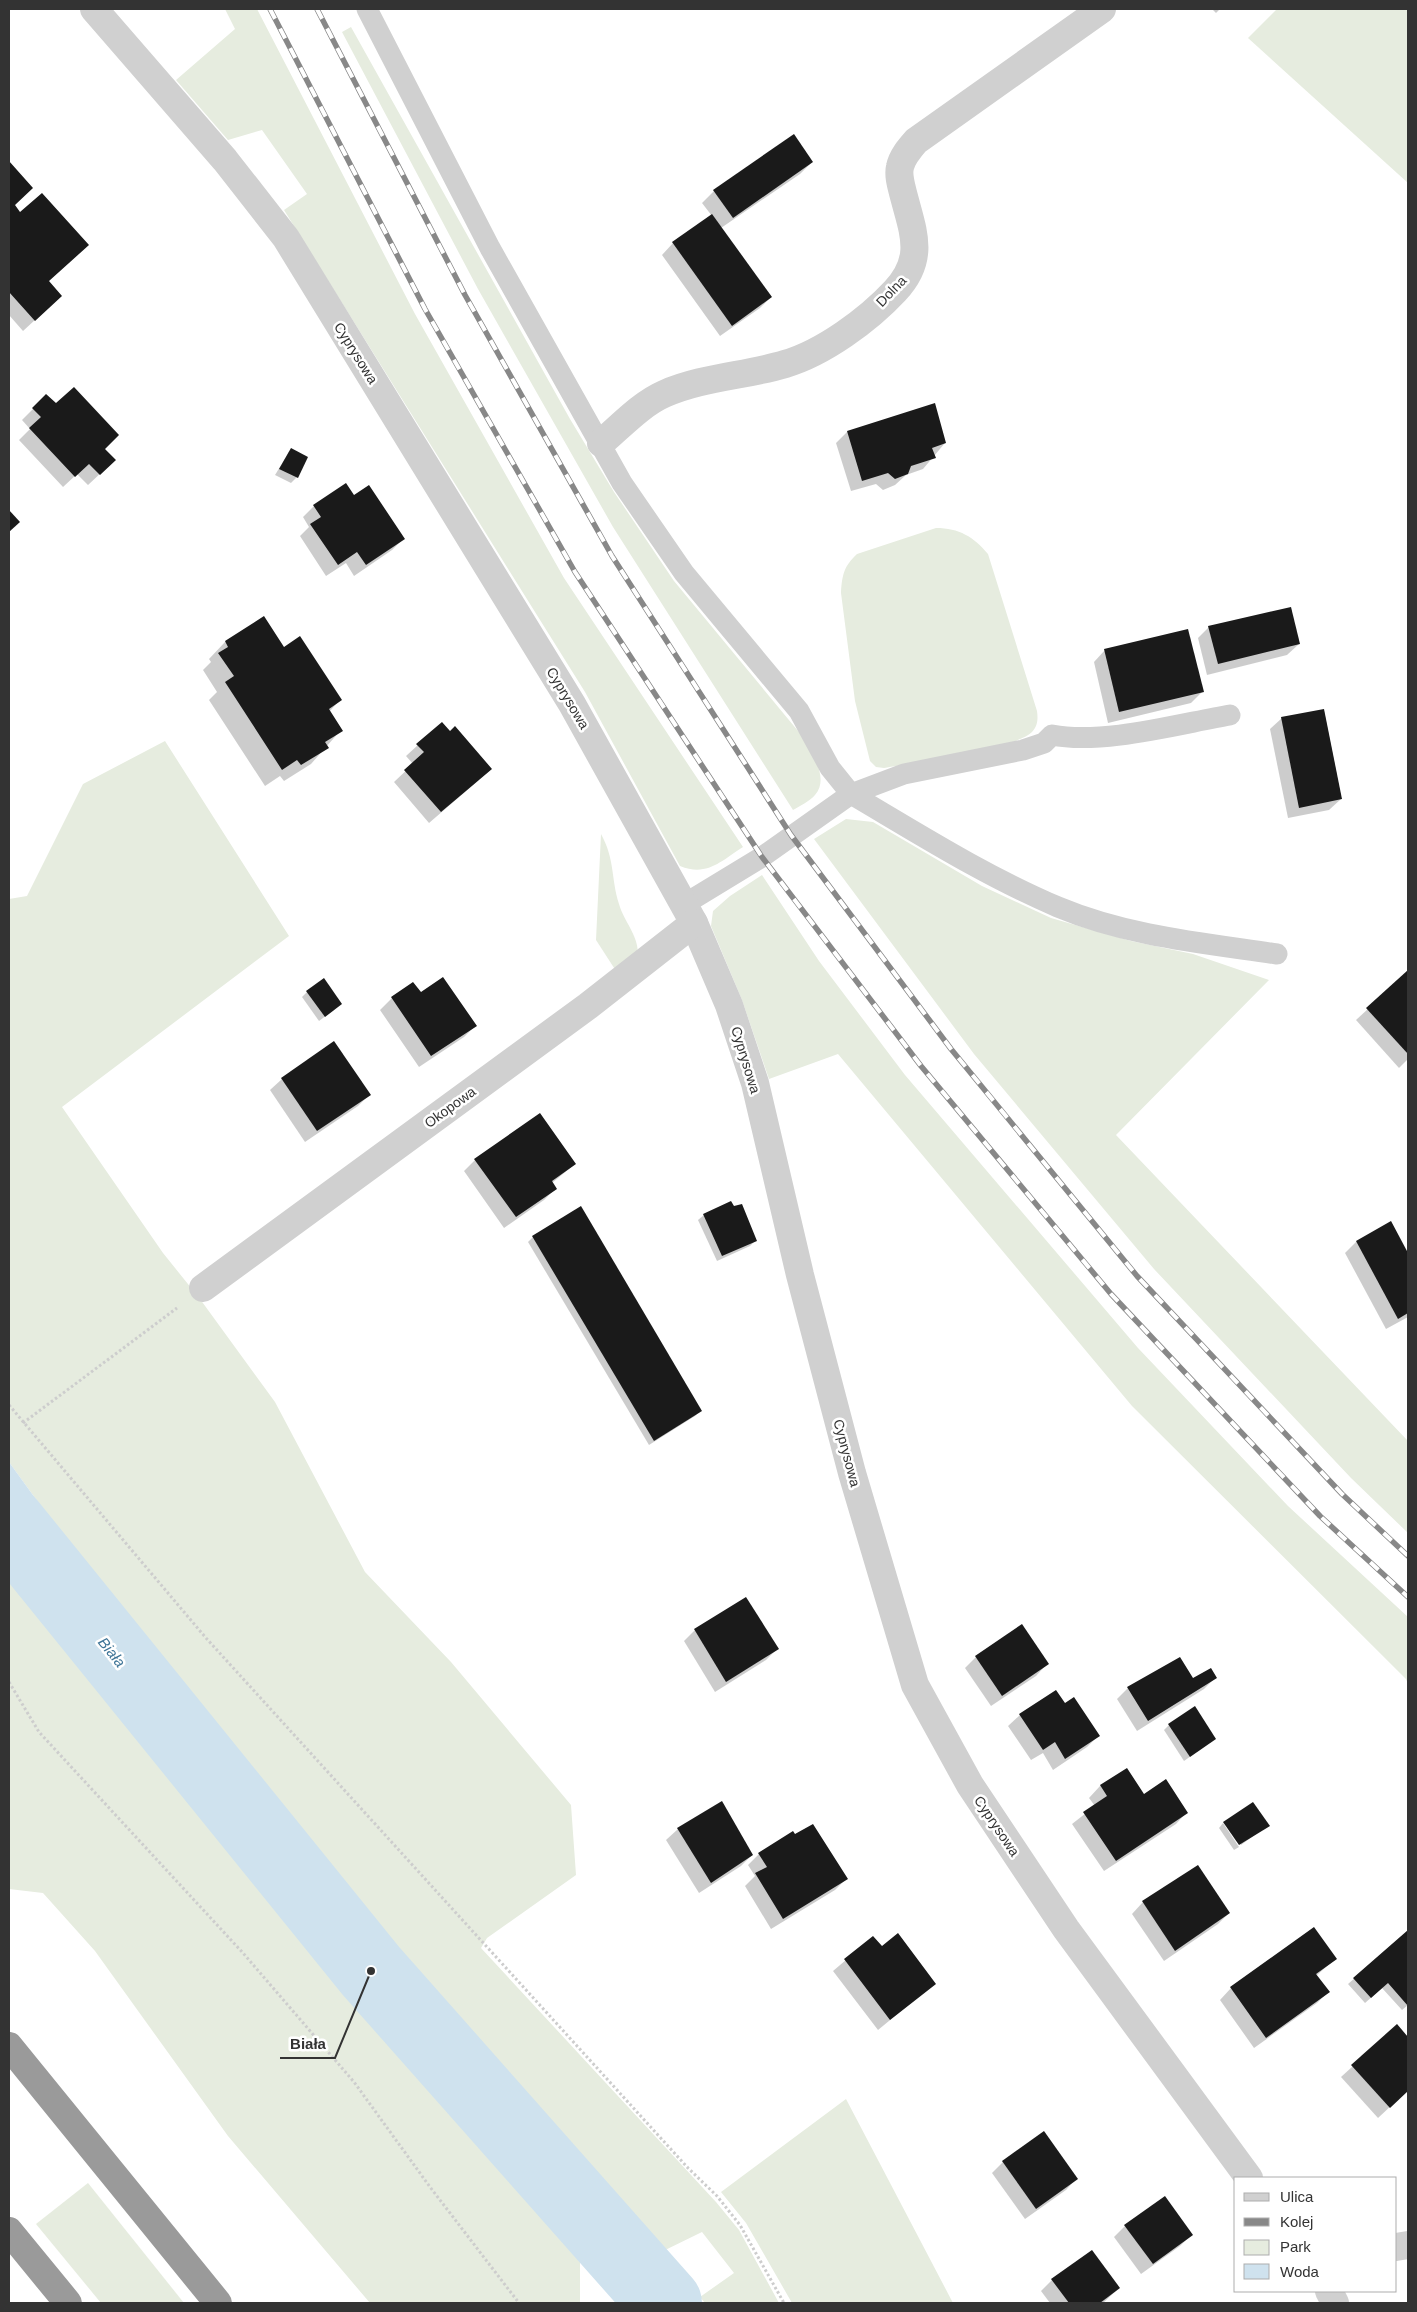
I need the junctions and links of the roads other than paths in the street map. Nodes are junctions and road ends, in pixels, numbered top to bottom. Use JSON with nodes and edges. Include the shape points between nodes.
{"nodes":[{"id":1,"x":94,"y":9,"type":"edge"},
{"id":2,"x":367,"y":9,"type":"edge"},
{"id":3,"x":1102,"y":9,"type":"edge"},
{"id":4,"x":601,"y":443,"type":"junction"},
{"id":5,"x":1230,"y":716,"type":"dead end"},
{"id":6,"x":851,"y":794,"type":"junction"},
{"id":7,"x":688,"y":914,"type":"junction"},
{"id":8,"x":1277,"y":954,"type":"dead end"},
{"id":9,"x":204,"y":1288,"type":"road end"},
{"id":10,"x":9,"y":2046,"type":"edge"},
{"id":11,"x":1248,"y":2177,"type":"edge"},
{"id":12,"x":9,"y":2230,"type":"edge"},
{"id":13,"x":68,"y":2303,"type":"edge"},
{"id":14,"x":218,"y":2303,"type":"edge"}],
"edges":[{"from":1,"to":7,"type":"street","name":"Cyprysowa","via":[[225,160],[286,238],[572,704]]},
{"from":2,"to":4,"type":"lane","via":[[490,248]]},
{"from":3,"to":4,"type":"street","name":"Dolna","via":[[916,141],[905,154],[899,167],[916,242],[915,258],[907,276],[894,292],[823,348],[786,364],[682,387],[662,395]]},
{"from":4,"to":6,"type":"lane","via":[[622,483],[684,573],[798,711],[830,768]]},
{"from":5,"to":6,"type":"lane","via":[[1097,738],[1052,735],[1044,744],[904,774]]},
{"from":6,"to":7,"type":"lane"},
{"from":6,"to":8,"type":"lane","via":[[988,874],[1059,907],[1138,932]]},
{"from":7,"to":9,"type":"street","name":"Okopowa","via":[[588,1006]]},
{"from":7,"to":11,"type":"street","name":"Cyprysowa","via":[[729,1005],[755,1084],[849,1463],[915,1685],[970,1785],[1066,1929]]},
{"from":10,"to":14,"type":"highway"},
{"from":12,"to":13,"type":"highway"}]}
